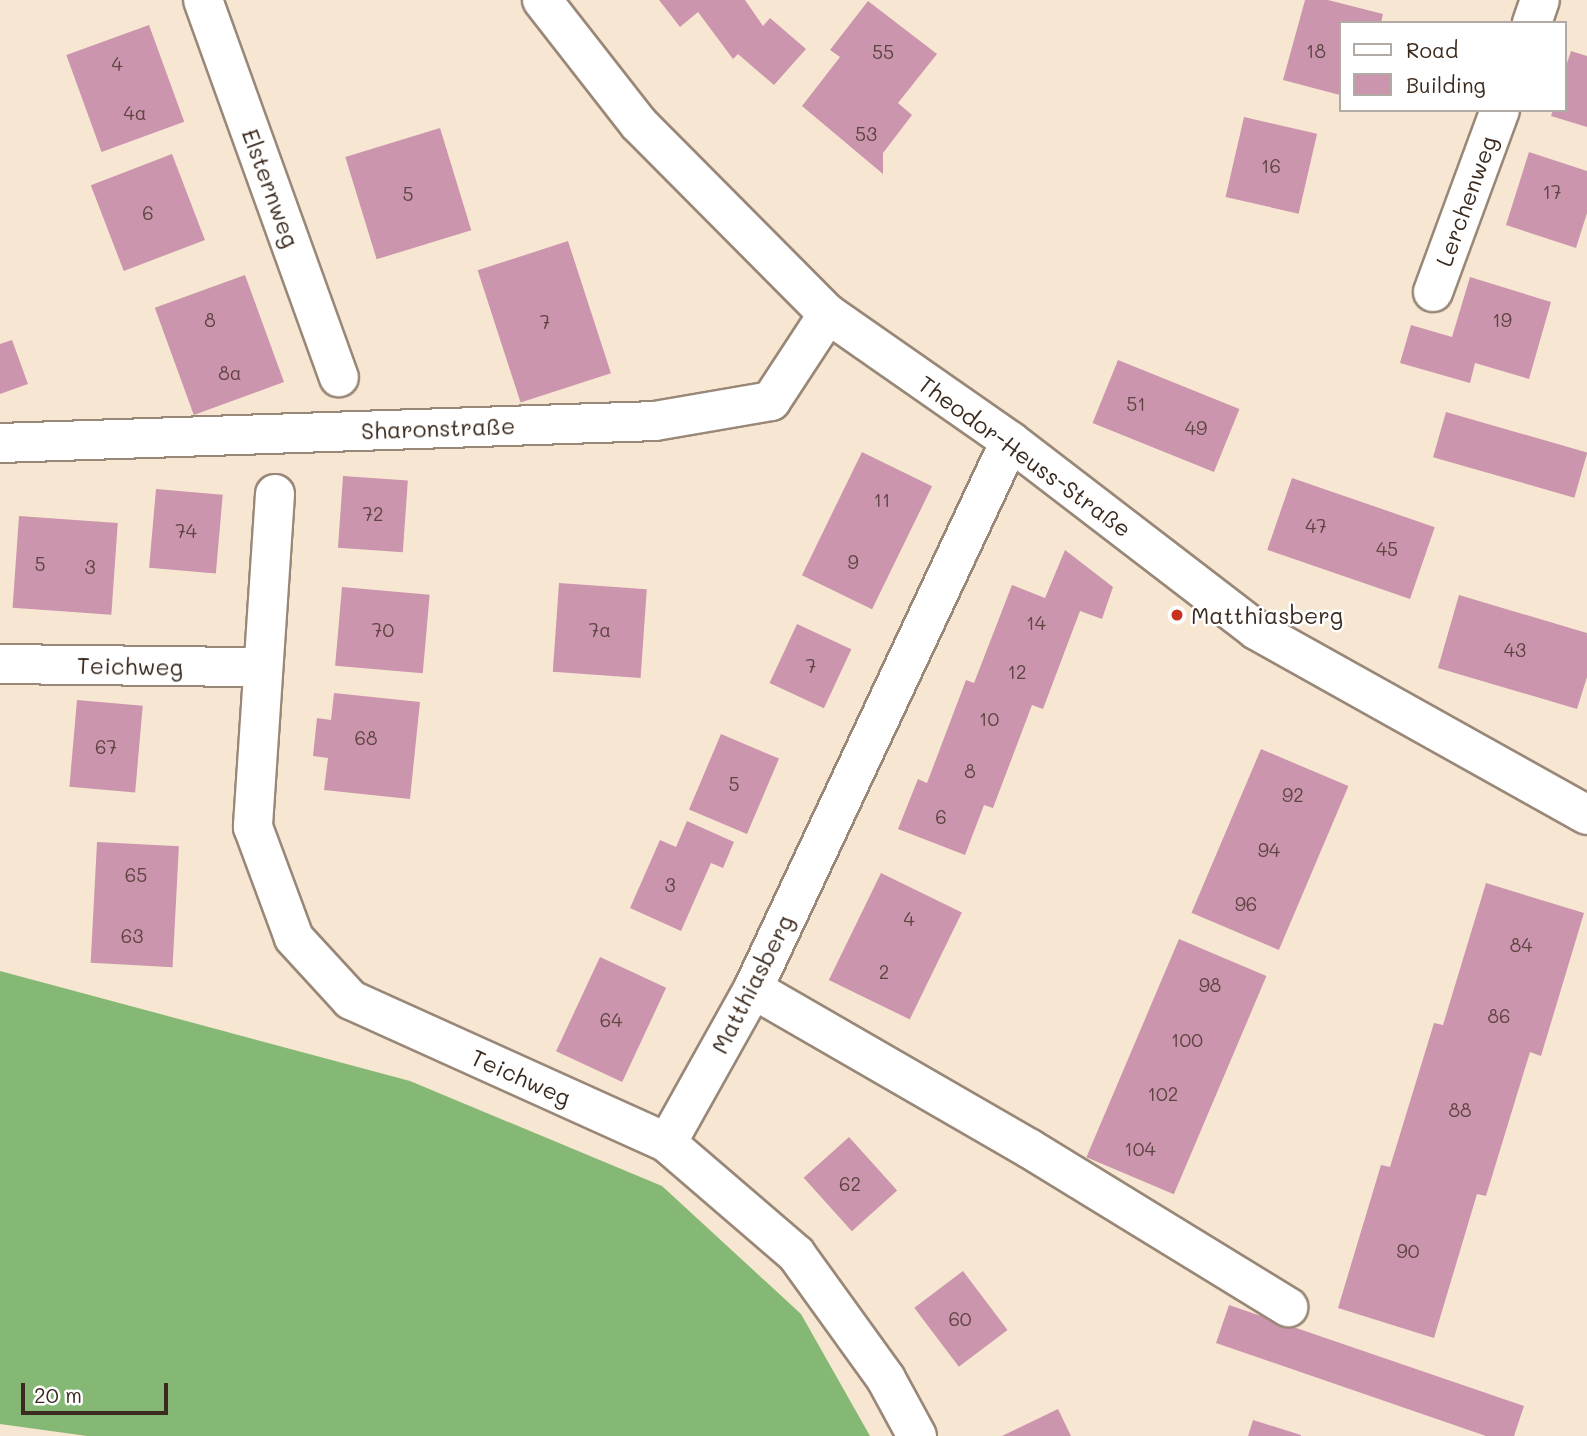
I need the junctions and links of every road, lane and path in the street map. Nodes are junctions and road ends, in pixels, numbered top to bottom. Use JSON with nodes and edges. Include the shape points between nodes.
{"nodes":[{"id":1,"x":203,"y":0,"type":"edge"},
{"id":2,"x":542,"y":0,"type":"edge"},
{"id":3,"x":1540,"y":0,"type":"edge"},
{"id":4,"x":1533,"y":21,"type":"edge"},
{"id":5,"x":1499,"y":112,"type":"edge"},
{"id":6,"x":1433,"y":292,"type":"dead end"},
{"id":7,"x":828,"y":314,"type":"junction"},
{"id":8,"x":339,"y":377,"type":"dead end"},
{"id":9,"x":1010,"y":441,"type":"junction"},
{"id":10,"x":0,"y":443,"type":"edge"},
{"id":11,"x":275,"y":494,"type":"dead end"},
{"id":12,"x":0,"y":664,"type":"edge"},
{"id":13,"x":260,"y":667,"type":"junction"},
{"id":14,"x":1587,"y":815,"type":"edge"},
{"id":15,"x":753,"y":989,"type":"junction"},
{"id":16,"x":667,"y":1143,"type":"junction"},
{"id":17,"x":1288,"y":1307,"type":"dead end"},
{"id":18,"x":916,"y":1436,"type":"edge"}],
"edges":[{"from":1,"to":8,"type":"street","name":"Elsternweg"},
{"from":2,"to":7,"type":"street","name":"Theodor-Heuss-Straße","via":[[639,124]]},
{"from":3,"to":4,"type":"street"},
{"from":5,"to":6,"type":"street","name":"Lerchenweg"},
{"from":7,"to":9,"type":"street","name":"Theodor-Heuss-Straße"},
{"from":7,"to":10,"type":"street","name":"Sharonstraße","via":[[771,401],[655,421]]},
{"from":9,"to":14,"type":"street","name":"Theodor-Heuss-Straße","via":[[1256,630]]},
{"from":9,"to":15,"type":"street","name":"Matthiasberg"},
{"from":11,"to":13,"type":"street","name":"Teichweg"},
{"from":12,"to":13,"type":"street","name":"Teichweg"},
{"from":13,"to":16,"type":"street","name":"Teichweg","via":[[253,827],[294,938],[351,1000]]},
{"from":15,"to":16,"type":"street","name":"Matthiasberg"},
{"from":15,"to":17,"type":"street","via":[[1030,1149]]},
{"from":16,"to":18,"type":"street","name":"Teichweg","via":[[796,1254],[886,1379]]}]}
